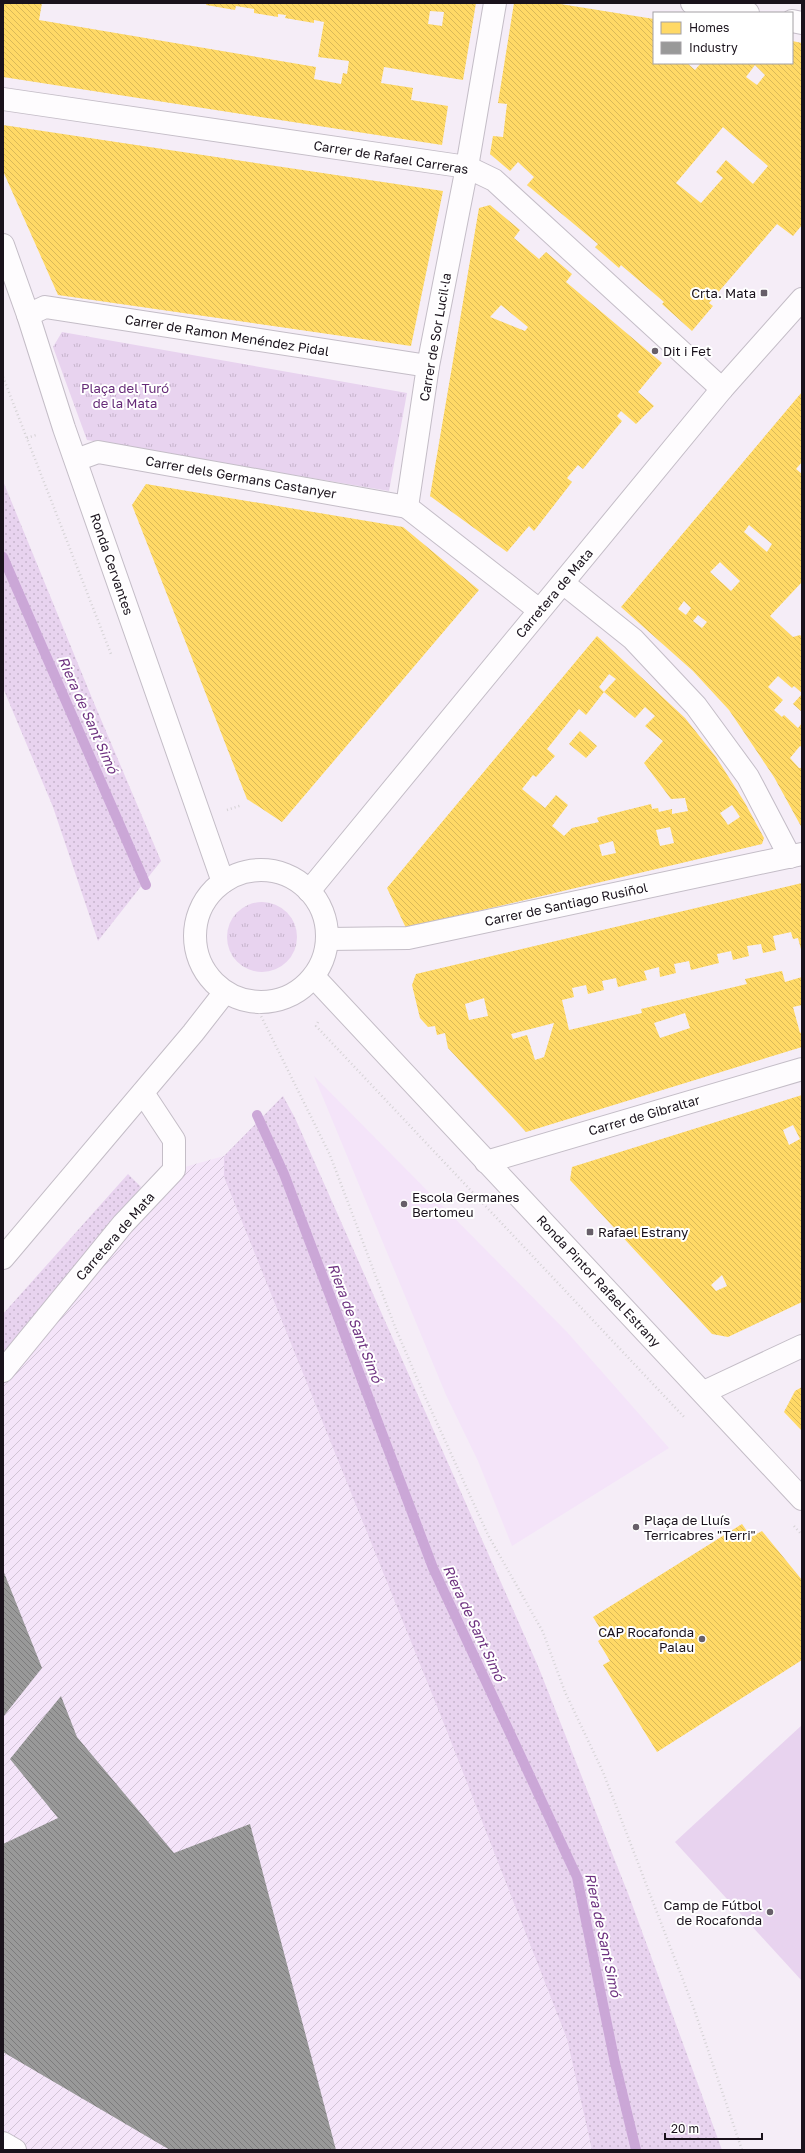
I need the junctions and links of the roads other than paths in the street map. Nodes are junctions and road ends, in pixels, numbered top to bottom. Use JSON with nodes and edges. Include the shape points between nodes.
{"nodes":[{"id":1,"x":495,"y":3,"type":"edge"},
{"id":2,"x":692,"y":3,"type":"edge"},
{"id":3,"x":742,"y":12,"type":"edge"},
{"id":4,"x":3,"y":99,"type":"edge"},
{"id":5,"x":467,"y":166,"type":"junction"},
{"id":6,"x":3,"y":245,"type":"edge"},
{"id":7,"x":802,"y":299,"type":"edge"},
{"id":8,"x":28,"y":315,"type":"junction"},
{"id":9,"x":428,"y":366,"type":"junction"},
{"id":10,"x":722,"y":389,"type":"junction"},
{"id":11,"x":76,"y":460,"type":"junction"},
{"id":12,"x":407,"y":507,"type":"junction"},
{"id":13,"x":563,"y":583,"type":"junction"},
{"id":14,"x":539,"y":610,"type":"junction"},
{"id":15,"x":796,"y":856,"type":"edge"},
{"id":16,"x":223,"y":882,"type":"junction"},
{"id":17,"x":309,"y":891,"type":"junction"},
{"id":18,"x":328,"y":939,"type":"junction"},
{"id":19,"x":314,"y":977,"type":"junction"},
{"id":20,"x":225,"y":992,"type":"junction"},
{"id":21,"x":802,"y":1069,"type":"edge"},
{"id":22,"x":143,"y":1093,"type":"junction"},
{"id":23,"x":486,"y":1162,"type":"junction"},
{"id":24,"x":3,"y":1258,"type":"edge"},
{"id":25,"x":802,"y":1346,"type":"edge"},
{"id":26,"x":3,"y":1371,"type":"edge"},
{"id":27,"x":704,"y":1392,"type":"junction"},
{"id":28,"x":802,"y":1499,"type":"edge"},
{"id":29,"x":3,"y":2143,"type":"edge"},
{"id":30,"x":15,"y":2150,"type":"edge"}],
"edges":[{"from":1,"to":5,"type":"street","name":"Carrer de Sor Lucil·la"},
{"from":2,"to":3,"type":"street"},
{"from":4,"to":5,"type":"street","name":"Carrer de Rafael Carreras"},
{"from":5,"to":9,"type":"street","name":"Carrer de Sor Lucil·la"},
{"from":5,"to":10,"type":"street","name":"Carrer de Rafael Carreras","via":[[494,180]]},
{"from":6,"to":8,"type":"street","name":"Ronda Cervantes"},
{"from":7,"to":10,"type":"street","name":"Carretera de Mata"},
{"from":8,"to":9,"type":"street","name":"Carrer de Ramon Menéndez Pidal","via":[[45,307]]},
{"from":8,"to":11,"type":"street","name":"Ronda Cervantes"},
{"from":9,"to":12,"type":"street","name":"Carrer de Sor Lucil·la"},
{"from":10,"to":13,"type":"street","name":"Carretera de Mata"},
{"from":11,"to":12,"type":"street","name":"Carrer dels Germans Castanyer","via":[[98,452]]},
{"from":11,"to":16,"type":"street","name":"Ronda Cervantes"},
{"from":12,"to":14,"type":"street"},
{"from":13,"to":14,"type":"street","name":"Carretera de Mata"},
{"from":13,"to":15,"type":"street","via":[[633,639],[696,706],[748,777]]},
{"from":14,"to":17,"type":"street","name":"Carretera de Mata"},
{"from":15,"to":18,"type":"street","name":"Carrer de Santiago Rusiñol","via":[[408,938]]},
{"from":16,"to":17,"type":"street","via":[[252,871],[270,871],[297,880]]},
{"from":16,"to":20,"type":"street","via":[[202,907],[195,936],[199,960],[215,985]]},
{"from":17,"to":18,"type":"street","via":[[323,912]]},
{"from":18,"to":19,"type":"street","via":[[324,959]]},
{"from":19,"to":20,"type":"street","via":[[296,993],[275,1002],[254,1002],[233,997]]},
{"from":19,"to":23,"type":"street","name":"Ronda Pintor Rafael Estrany"},
{"from":20,"to":22,"type":"street"},
{"from":21,"to":23,"type":"street","name":"Carrer de Gibraltar"},
{"from":22,"to":24,"type":"street"},
{"from":22,"to":26,"type":"street","name":"Carretera de Mata","via":[[174,1140],[174,1170],[123,1224]]},
{"from":23,"to":27,"type":"street","name":"Ronda Pintor Rafael Estrany"},
{"from":25,"to":27,"type":"street"},
{"from":27,"to":28,"type":"street","name":"Ronda Pintor Rafael Estrany"},
{"from":29,"to":30,"type":"street"}]}
